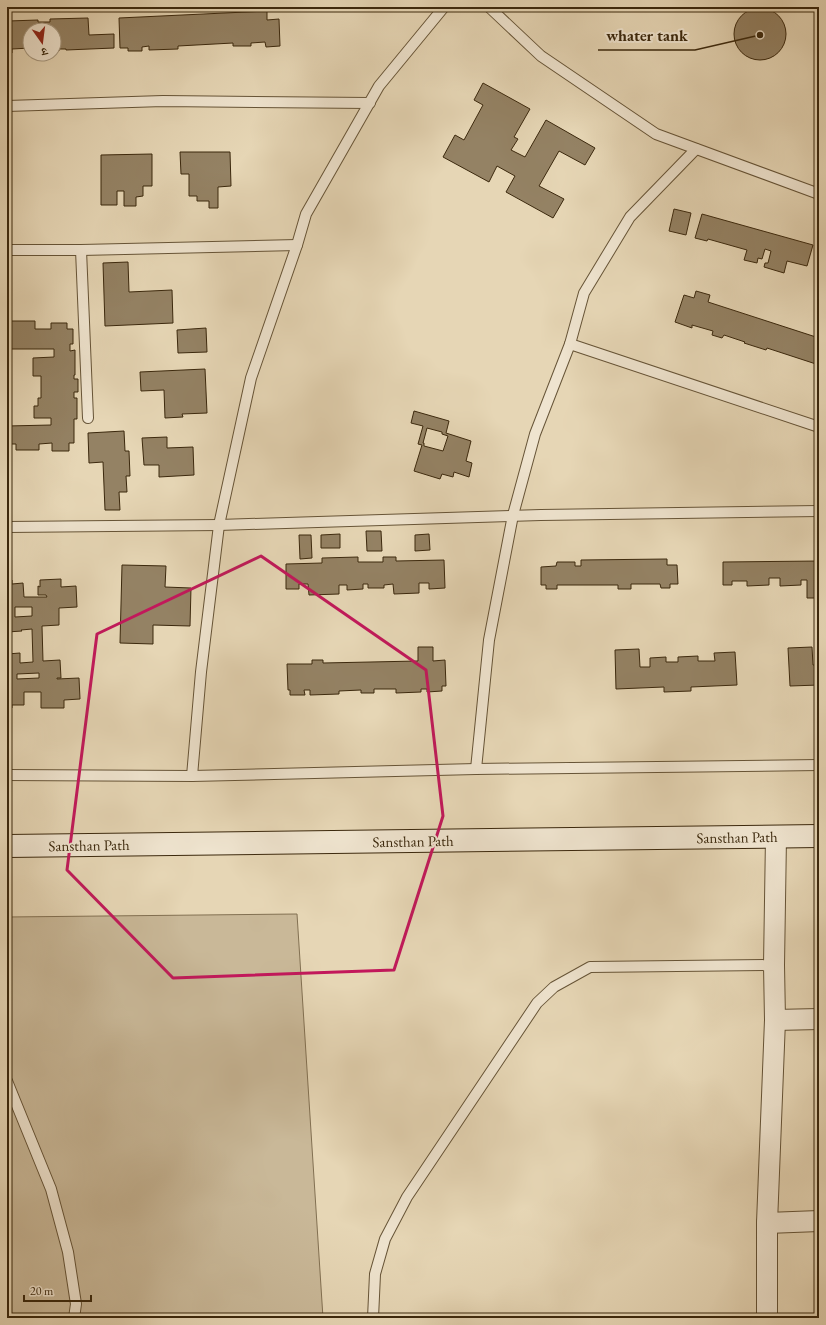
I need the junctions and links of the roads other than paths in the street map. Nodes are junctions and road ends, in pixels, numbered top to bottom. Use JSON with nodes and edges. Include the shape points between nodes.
{"nodes":[{"id":1,"x":444,"y":7,"type":"edge"},
{"id":2,"x":489,"y":7,"type":"edge"},
{"id":3,"x":370,"y":102,"type":"junction"},
{"id":4,"x":7,"y":106,"type":"edge"},
{"id":5,"x":696,"y":149,"type":"junction"},
{"id":6,"x":819,"y":194,"type":"edge"},
{"id":7,"x":297,"y":245,"type":"junction"},
{"id":8,"x":7,"y":250,"type":"edge"},
{"id":9,"x":81,"y":250,"type":"junction"},
{"id":10,"x":570,"y":344,"type":"junction"},
{"id":11,"x":88,"y":418,"type":"dead end"},
{"id":12,"x":819,"y":427,"type":"edge"},
{"id":13,"x":819,"y":511,"type":"edge"},
{"id":14,"x":513,"y":515,"type":"junction"},
{"id":15,"x":219,"y":525,"type":"junction"},
{"id":16,"x":7,"y":527,"type":"edge"},
{"id":17,"x":819,"y":765,"type":"edge"},
{"id":18,"x":476,"y":769,"type":"junction"},
{"id":19,"x":7,"y":774,"type":"edge"},
{"id":20,"x":192,"y":776,"type":"junction"},
{"id":21,"x":819,"y":836,"type":"edge"},
{"id":22,"x":776,"y":837,"type":"junction"},
{"id":23,"x":7,"y":846,"type":"edge"},
{"id":24,"x":774,"y":965,"type":"junction"},
{"id":25,"x":775,"y":1020,"type":"junction"},
{"id":26,"x":819,"y":1020,"type":"edge"},
{"id":27,"x":7,"y":1081,"type":"edge"},
{"id":28,"x":819,"y":1221,"type":"edge"},
{"id":29,"x":767,"y":1223,"type":"junction"},
{"id":30,"x":74,"y":1318,"type":"edge"},
{"id":31,"x":373,"y":1318,"type":"edge"},
{"id":32,"x":767,"y":1318,"type":"edge"}],
"edges":[{"from":1,"to":3,"type":"lane","via":[[379,86]]},
{"from":2,"to":5,"type":"lane","via":[[542,56],[656,134]]},
{"from":3,"to":4,"type":"lane","via":[[163,101]]},
{"from":3,"to":7,"type":"lane","via":[[306,214]]},
{"from":5,"to":6,"type":"lane"},
{"from":5,"to":10,"type":"lane","via":[[630,217],[584,293]]},
{"from":7,"to":9,"type":"lane"},
{"from":7,"to":15,"type":"lane","via":[[251,378]]},
{"from":8,"to":9,"type":"lane"},
{"from":9,"to":11,"type":"lane"},
{"from":10,"to":12,"type":"lane"},
{"from":10,"to":14,"type":"lane","via":[[535,434]]},
{"from":13,"to":14,"type":"lane"},
{"from":14,"to":15,"type":"lane"},
{"from":14,"to":18,"type":"lane","via":[[489,640]]},
{"from":15,"to":16,"type":"lane"},
{"from":15,"to":20,"type":"lane","via":[[201,672]]},
{"from":17,"to":18,"type":"lane"},
{"from":18,"to":20,"type":"lane"},
{"from":19,"to":20,"type":"lane"},
{"from":21,"to":22,"type":"street","name":"Sansthan Path"},
{"from":22,"to":23,"type":"street","name":"Sansthan Path"},
{"from":22,"to":24,"type":"street"},
{"from":24,"to":25,"type":"street"},
{"from":24,"to":31,"type":"lane","via":[[590,968],[554,987],[537,1003],[407,1197],[386,1239],[375,1274]]},
{"from":25,"to":26,"type":"street"},
{"from":25,"to":29,"type":"street"},
{"from":27,"to":30,"type":"lane","via":[[51,1189],[68,1252],[76,1304]]},
{"from":28,"to":29,"type":"street"},
{"from":29,"to":32,"type":"street"}]}
